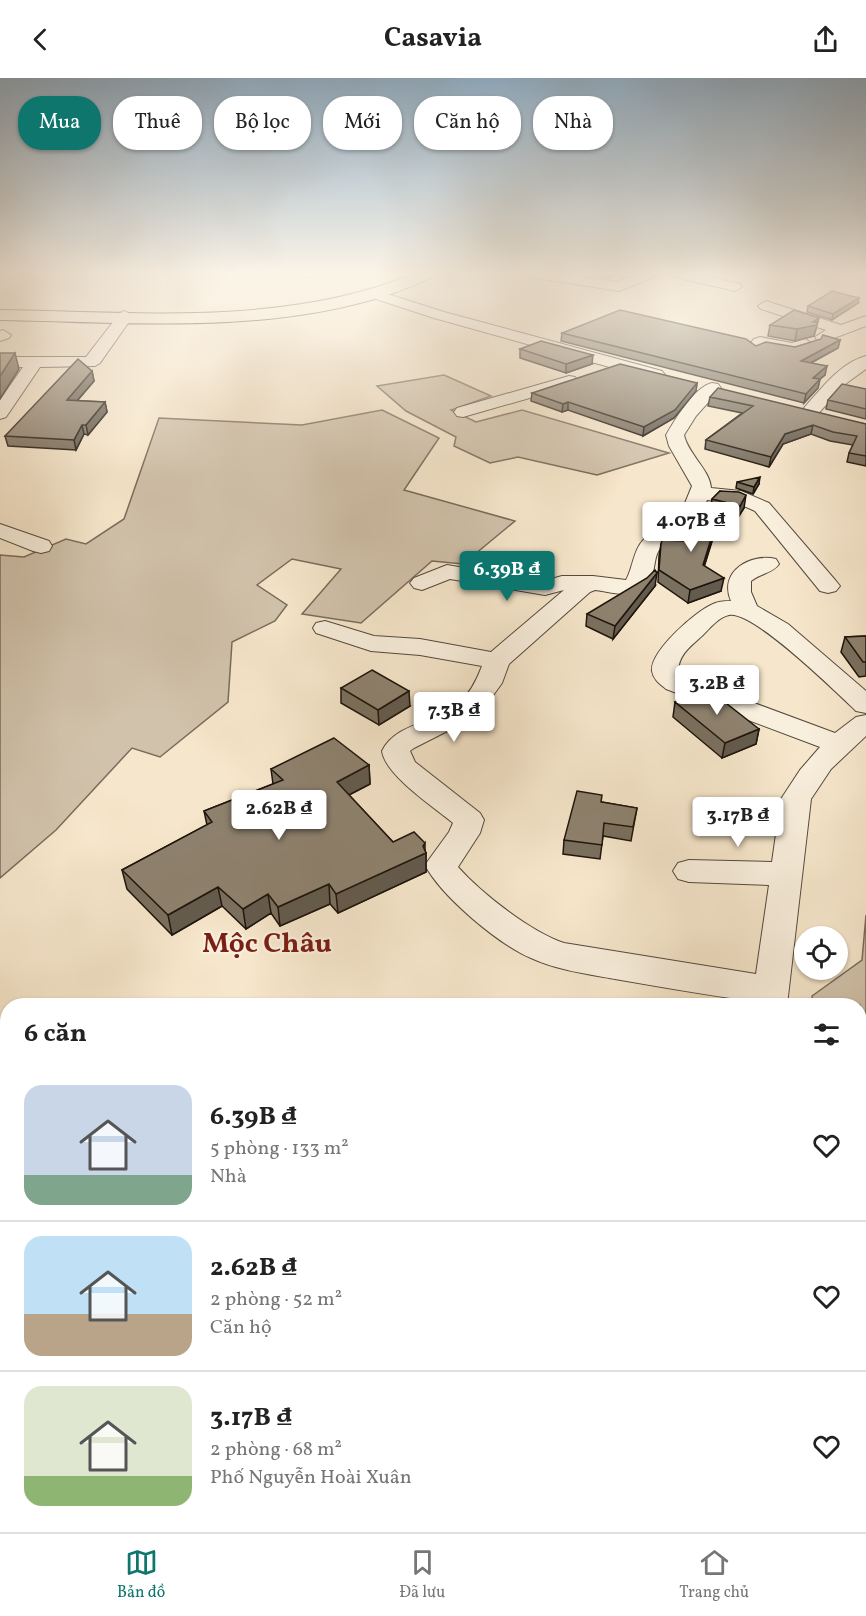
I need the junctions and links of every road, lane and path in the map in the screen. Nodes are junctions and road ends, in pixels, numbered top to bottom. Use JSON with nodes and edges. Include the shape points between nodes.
{"nodes":[{"id":1,"x":107,"y":341,"type":"edge"},
{"id":2,"x":533,"y":341,"type":"edge"},
{"id":3,"x":813,"y":341,"type":"edge"},
{"id":4,"x":750,"y":353,"type":"edge"},
{"id":5,"x":866,"y":361,"type":"edge"},
{"id":6,"x":0,"y":362,"type":"edge"},
{"id":7,"x":35,"y":362,"type":"junction"},
{"id":8,"x":618,"y":364,"type":"junction"},
{"id":9,"x":676,"y":380,"type":"edge"},
{"id":10,"x":714,"y":386,"type":"dead end"},
{"id":11,"x":463,"y":412,"type":"dead end"},
{"id":12,"x":0,"y":413,"type":"edge"},
{"id":13,"x":832,"y":418,"type":"edge"},
{"id":14,"x":700,"y":494,"type":"junction"},
{"id":15,"x":0,"y":531,"type":"edge"},
{"id":16,"x":34,"y":543,"type":"dead end"},
{"id":17,"x":768,"y":564,"type":"dead end"},
{"id":18,"x":422,"y":583,"type":"dead end"},
{"id":19,"x":588,"y":584,"type":"junction"},
{"id":20,"x":828,"y":586,"type":"dead end"},
{"id":21,"x":747,"y":610,"type":"junction"},
{"id":22,"x":326,"y":628,"type":"dead end"},
{"id":23,"x":497,"y":661,"type":"junction"},
{"id":24,"x":866,"y":705,"type":"edge"},
{"id":25,"x":866,"y":723,"type":"edge"},
{"id":26,"x":840,"y":745,"type":"junction"},
{"id":27,"x":689,"y":871,"type":"dead end"},
{"id":28,"x":786,"y":874,"type":"junction"},
{"id":29,"x":770,"y":997,"type":"edge"}],
"edges":[{"from":1,"to":7,"type":"street","via":[[89,362]]},
{"from":2,"to":8,"type":"street"},
{"from":3,"to":4,"type":"street","via":[[793,348],[760,342]]},
{"from":5,"to":13,"type":"street","via":[[804,411]]},
{"from":6,"to":7,"type":"street"},
{"from":7,"to":12,"type":"street"},
{"from":8,"to":9,"type":"street"},
{"from":8,"to":11,"type":"street"},
{"from":10,"to":14,"type":"street","via":[[675,435],[696,471],[702,486]]},
{"from":14,"to":19,"type":"street","via":[[685,529],[652,543],[636,586]]},
{"from":14,"to":20,"type":"street","via":[[741,497],[762,507]]},
{"from":15,"to":16,"type":"street"},
{"from":17,"to":21,"type":"street","via":[[739,579],[739,592]]},
{"from":18,"to":19,"type":"street","via":[[447,572],[545,588],[571,582]]},
{"from":19,"to":23,"type":"street"},
{"from":21,"to":24,"type":"street","via":[[797,644]]},
{"from":21,"to":26,"type":"street","via":[[723,608],[697,626],[666,661],[668,678],[706,697]]},
{"from":22,"to":23,"type":"street","via":[[371,643]]},
{"from":23,"to":29,"type":"street","via":[[489,683],[469,709],[397,746],[394,752],[405,768],[469,820],[464,836],[441,865],[442,873],[475,903],[541,948]]},
{"from":25,"to":26,"type":"street"},
{"from":26,"to":28,"type":"street","via":[[810,774],[796,799]]},
{"from":27,"to":28,"type":"street"},
{"from":28,"to":29,"type":"street"}]}
